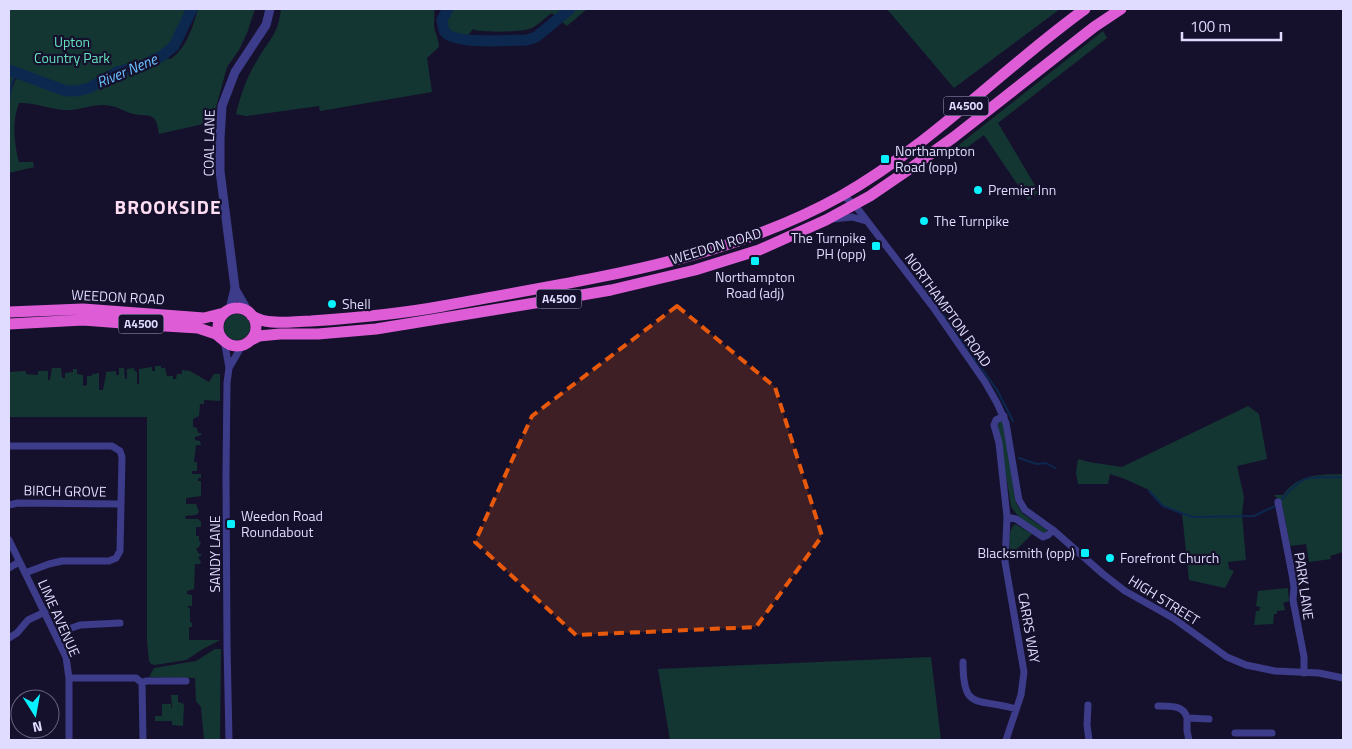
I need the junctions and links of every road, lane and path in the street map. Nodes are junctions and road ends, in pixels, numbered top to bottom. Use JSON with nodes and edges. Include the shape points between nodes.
{"nodes":[{"id":1,"x":270,"y":9,"type":"edge"},
{"id":2,"x":1085,"y":9,"type":"edge"},
{"id":3,"x":1121,"y":9,"type":"edge"},
{"id":4,"x":842,"y":195,"type":"junction"},
{"id":5,"x":870,"y":196,"type":"junction"},
{"id":6,"x":854,"y":204,"type":"junction"},
{"id":7,"x":865,"y":219,"type":"junction"},
{"id":8,"x":826,"y":220,"type":"junction"},
{"id":9,"x":235,"y":288,"type":"junction"},
{"id":10,"x":227,"y":311,"type":"junction"},
{"id":11,"x":9,"y":312,"type":"edge"},
{"id":12,"x":249,"y":313,"type":"junction"},
{"id":13,"x":9,"y":324,"type":"edge"},
{"id":14,"x":223,"y":340,"type":"junction"},
{"id":15,"x":248,"y":342,"type":"junction"},
{"id":16,"x":229,"y":368,"type":"junction"},
{"id":17,"x":1004,"y":416,"type":"junction"},
{"id":18,"x":9,"y":446,"type":"edge"},
{"id":19,"x":1278,"y":502,"type":"dead end"},
{"id":20,"x":9,"y":504,"type":"edge"},
{"id":21,"x":120,"y":504,"type":"junction"},
{"id":22,"x":1007,"y":517,"type":"junction"},
{"id":23,"x":1053,"y":530,"type":"junction"},
{"id":24,"x":9,"y":540,"type":"edge"},
{"id":25,"x":19,"y":562,"type":"junction"},
{"id":26,"x":9,"y":568,"type":"edge"},
{"id":27,"x":25,"y":573,"type":"junction"},
{"id":28,"x":45,"y":612,"type":"junction"},
{"id":29,"x":120,"y":623,"type":"dead end"},
{"id":30,"x":55,"y":634,"type":"junction"},
{"id":31,"x":9,"y":638,"type":"edge"},
{"id":32,"x":964,"y":662,"type":"dead end"},
{"id":33,"x":1304,"y":673,"type":"junction"},
{"id":34,"x":1343,"y":677,"type":"edge"},
{"id":35,"x":69,"y":678,"type":"junction"},
{"id":36,"x":186,"y":681,"type":"dead end"},
{"id":37,"x":142,"y":683,"type":"junction"},
{"id":38,"x":1088,"y":705,"type":"dead end"},
{"id":39,"x":1158,"y":706,"type":"dead end"},
{"id":40,"x":1016,"y":709,"type":"junction"},
{"id":41,"x":1187,"y":718,"type":"junction"},
{"id":42,"x":1209,"y":719,"type":"dead end"},
{"id":43,"x":1235,"y":733,"type":"dead end"},
{"id":44,"x":1272,"y":733,"type":"dead end"},
{"id":45,"x":1259,"y":737,"type":"edge"},
{"id":46,"x":69,"y":740,"type":"edge"},
{"id":47,"x":143,"y":740,"type":"edge"},
{"id":48,"x":229,"y":740,"type":"edge"},
{"id":49,"x":1006,"y":740,"type":"edge"},
{"id":50,"x":1088,"y":740,"type":"edge"},
{"id":51,"x":1189,"y":740,"type":"edge"}],
"edges":[{"from":1,"to":9,"type":"street","name":"COAL LANE","via":[[266,25],[236,72],[222,106],[220,171]]},
{"from":2,"to":4,"type":"highway","name":"WEEDON ROAD","number":"A4500","via":[[897,160]]},
{"from":3,"to":5,"type":"highway","name":"WEEDON ROAD","number":"A4500"},
{"from":4,"to":6,"type":"street","name":"NORTHAMPTON ROAD"},
{"from":4,"to":12,"type":"highway","name":"WEEDON ROAD","number":"A4500","via":[[785,224],[724,247],[680,260],[580,281],[421,310],[363,317],[274,322]]},
{"from":5,"to":6,"type":"highway","name":"WEEDON ROAD","number":"A4500"},
{"from":5,"to":7,"type":"street"},
{"from":6,"to":7,"type":"street","name":"NORTHAMPTON ROAD"},
{"from":6,"to":8,"type":"highway","name":"WEEDON ROAD","number":"A4500"},
{"from":7,"to":8,"type":"street"},
{"from":7,"to":17,"type":"street","name":"NORTHAMPTON ROAD","via":[[943,321]]},
{"from":8,"to":15,"type":"highway","name":"WEEDON ROAD","number":"A4500","via":[[740,256],[611,290],[376,329],[260,336]]},
{"from":9,"to":10,"type":"street","name":"COAL LANE"},
{"from":9,"to":12,"type":"street","name":"COAL LANE"},
{"from":10,"to":11,"type":"highway","name":"WEEDON ROAD","number":"A4500","via":[[204,318],[83,309]]},
{"from":10,"to":12,"type":"highway","via":[[238,308]]},
{"from":10,"to":14,"type":"highway","via":[[219,320],[218,327]]},
{"from":12,"to":15,"type":"highway","via":[[256,328]]},
{"from":13,"to":14,"type":"highway","name":"WEEDON ROAD","number":"A4500","via":[[83,320],[159,325],[198,328]]},
{"from":14,"to":15,"type":"highway","via":[[232,345]]},
{"from":14,"to":16,"type":"street"},
{"from":15,"to":16,"type":"street"},
{"from":16,"to":48,"type":"street","name":"SANDY LANE","via":[[226,645]]},
{"from":17,"to":22,"type":"street","name":"CARRS WAY","via":[[994,425]]},
{"from":17,"to":23,"type":"street","name":"HIGH STREET","via":[[1020,500],[1025,510]]},
{"from":18,"to":21,"type":"street","via":[[112,446],[120,451],[122,457]]},
{"from":19,"to":33,"type":"street","name":"PARK LANE","via":[[1294,587]]},
{"from":20,"to":21,"type":"street","name":"BIRCH GROVE"},
{"from":21,"to":27,"type":"street","via":[[120,551],[116,558],[109,561],[62,561]]},
{"from":22,"to":23,"type":"street","via":[[1016,519],[1044,537]]},
{"from":22,"to":40,"type":"street","name":"CARRS WAY","via":[[1004,554],[1024,672]]},
{"from":23,"to":33,"type":"street","name":"HIGH STREET","via":[[1125,591],[1173,618],[1227,657],[1255,668]]},
{"from":24,"to":25,"type":"street","name":"LIME AVENUE"},
{"from":25,"to":26,"type":"street"},
{"from":25,"to":27,"type":"street","name":"LIME AVENUE"},
{"from":27,"to":28,"type":"street","name":"LIME AVENUE"},
{"from":28,"to":30,"type":"street","name":"LIME AVENUE"},
{"from":28,"to":31,"type":"street","via":[[28,620]]},
{"from":29,"to":30,"type":"street","via":[[80,624]]},
{"from":30,"to":35,"type":"street","name":"LIME AVENUE","via":[[66,656]]},
{"from":32,"to":40,"type":"street","via":[[964,684],[970,696],[980,702]]},
{"from":33,"to":34,"type":"street","name":"HIGH STREET"},
{"from":35,"to":37,"type":"street","via":[[136,678]]},
{"from":35,"to":46,"type":"street","name":"LIME AVENUE"},
{"from":36,"to":37,"type":"street"},
{"from":37,"to":47,"type":"street"},
{"from":38,"to":50,"type":"street"},
{"from":39,"to":41,"type":"street","via":[[1180,708]]},
{"from":40,"to":49,"type":"street","name":"CARRS WAY"},
{"from":41,"to":42,"type":"street"},
{"from":41,"to":51,"type":"street"},
{"from":43,"to":45,"type":"street"},
{"from":44,"to":45,"type":"street"}]}
